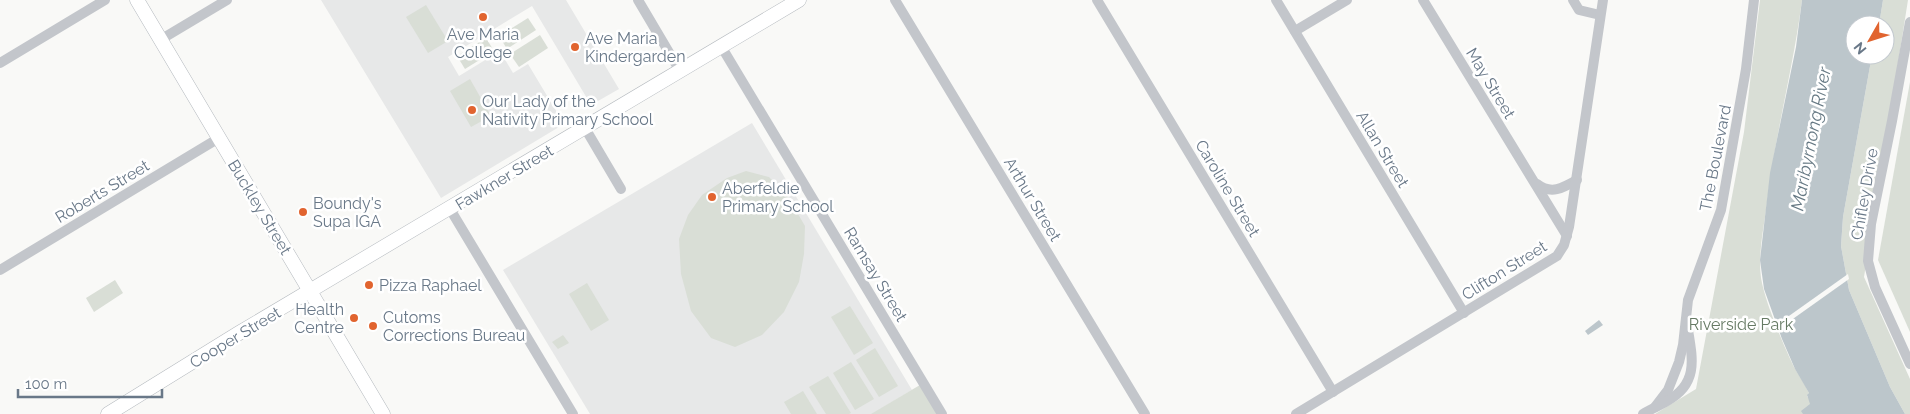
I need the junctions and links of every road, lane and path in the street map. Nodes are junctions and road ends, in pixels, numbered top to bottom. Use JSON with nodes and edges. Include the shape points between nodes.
{"nodes":[{"id":1,"x":105,"y":0,"type":"edge"},
{"id":2,"x":137,"y":0,"type":"edge"},
{"id":3,"x":227,"y":0,"type":"edge"},
{"id":4,"x":638,"y":0,"type":"edge"},
{"id":5,"x":799,"y":0,"type":"edge"},
{"id":6,"x":895,"y":0,"type":"edge"},
{"id":7,"x":1097,"y":0,"type":"edge"},
{"id":8,"x":1276,"y":0,"type":"edge"},
{"id":9,"x":1347,"y":0,"type":"edge"},
{"id":10,"x":1423,"y":0,"type":"edge"},
{"id":11,"x":1573,"y":0,"type":"edge"},
{"id":12,"x":1603,"y":0,"type":"edge"},
{"id":13,"x":1754,"y":0,"type":"edge"},
{"id":14,"x":784,"y":4,"type":"edge"},
{"id":15,"x":1600,"y":15,"type":"junction"},
{"id":16,"x":1910,"y":22,"type":"edge"},
{"id":17,"x":1295,"y":31,"type":"junction"},
{"id":18,"x":160,"y":40,"type":"junction"},
{"id":19,"x":721,"y":46,"type":"junction"},
{"id":20,"x":0,"y":64,"type":"edge"},
{"id":21,"x":680,"y":71,"type":"junction"},
{"id":22,"x":585,"y":128,"type":"junction"},
{"id":23,"x":219,"y":138,"type":"junction"},
{"id":24,"x":1577,"y":180,"type":"junction"},
{"id":25,"x":1534,"y":182,"type":"junction"},
{"id":26,"x":621,"y":189,"type":"dead end"},
{"id":27,"x":450,"y":209,"type":"junction"},
{"id":28,"x":1568,"y":236,"type":"junction"},
{"id":29,"x":0,"y":270,"type":"edge"},
{"id":30,"x":312,"y":292,"type":"junction"},
{"id":31,"x":1464,"y":313,"type":"junction"},
{"id":32,"x":1686,"y":317,"type":"junction"},
{"id":33,"x":1910,"y":364,"type":"edge"},
{"id":34,"x":1333,"y":392,"type":"junction"},
{"id":35,"x":1655,"y":407,"type":"junction"},
{"id":36,"x":108,"y":414,"type":"edge"},
{"id":37,"x":384,"y":414,"type":"edge"},
{"id":38,"x":573,"y":414,"type":"edge"},
{"id":39,"x":942,"y":414,"type":"edge"},
{"id":40,"x":1146,"y":414,"type":"edge"},
{"id":41,"x":1296,"y":414,"type":"edge"},
{"id":42,"x":1643,"y":414,"type":"edge"}],
"edges":[{"from":1,"to":20,"type":"street"},
{"from":2,"to":18,"type":"street","name":"Buckley Street"},
{"from":3,"to":18,"type":"street"},
{"from":4,"to":21,"type":"street"},
{"from":5,"to":14,"type":"street","name":"Fawkner Street"},
{"from":6,"to":40,"type":"street","name":"Arthur Street"},
{"from":7,"to":34,"type":"street","name":"Caroline Street"},
{"from":8,"to":17,"type":"street","name":"Allan Street"},
{"from":9,"to":17,"type":"street"},
{"from":10,"to":25,"type":"street","name":"May Street"},
{"from":11,"to":15,"type":"street","via":[[1579,10]]},
{"from":12,"to":15,"type":"street","name":"Clifton Street"},
{"from":13,"to":32,"type":"street","name":"The Boulevard","via":[[1726,190],[1688,300]]},
{"from":14,"to":19,"type":"street","name":"Fawkner Street"},
{"from":15,"to":24,"type":"street","name":"Clifton Street"},
{"from":16,"to":33,"type":"street","name":"Chifley Drive","via":[[1871,224],[1868,261],[1875,287]]},
{"from":17,"to":31,"type":"street","name":"Allan Street"},
{"from":18,"to":23,"type":"street","name":"Buckley Street"},
{"from":19,"to":21,"type":"street","name":"Fawkner Street"},
{"from":19,"to":39,"type":"street","name":"Ramsay Street"},
{"from":21,"to":22,"type":"street","name":"Fawkner Street"},
{"from":22,"to":26,"type":"street"},
{"from":22,"to":27,"type":"street","name":"Fawkner Street"},
{"from":23,"to":29,"type":"street","name":"Roberts Street"},
{"from":23,"to":30,"type":"street","name":"Buckley Street"},
{"from":24,"to":25,"type":"street","via":[[1558,190],[1548,190]]},
{"from":24,"to":28,"type":"street","name":"Clifton Street"},
{"from":25,"to":28,"type":"street","name":"May Street"},
{"from":27,"to":30,"type":"street","name":"Fawkner Street"},
{"from":27,"to":38,"type":"street"},
{"from":28,"to":31,"type":"street","name":"Clifton Street","via":[[1557,256],[1548,263]]},
{"from":30,"to":36,"type":"street","name":"Cooper Street"},
{"from":30,"to":37,"type":"street","name":"Buckley Street"},
{"from":31,"to":34,"type":"street","name":"Clifton Street"},
{"from":32,"to":35,"type":"street","name":"The Boulevard","via":[[1676,370],[1668,390]]},
{"from":32,"to":35,"type":"street","name":"The Boulevard","via":[[1692,373],[1682,391]]},
{"from":34,"to":41,"type":"street","name":"Clifton Street"},
{"from":35,"to":42,"type":"street"}]}
